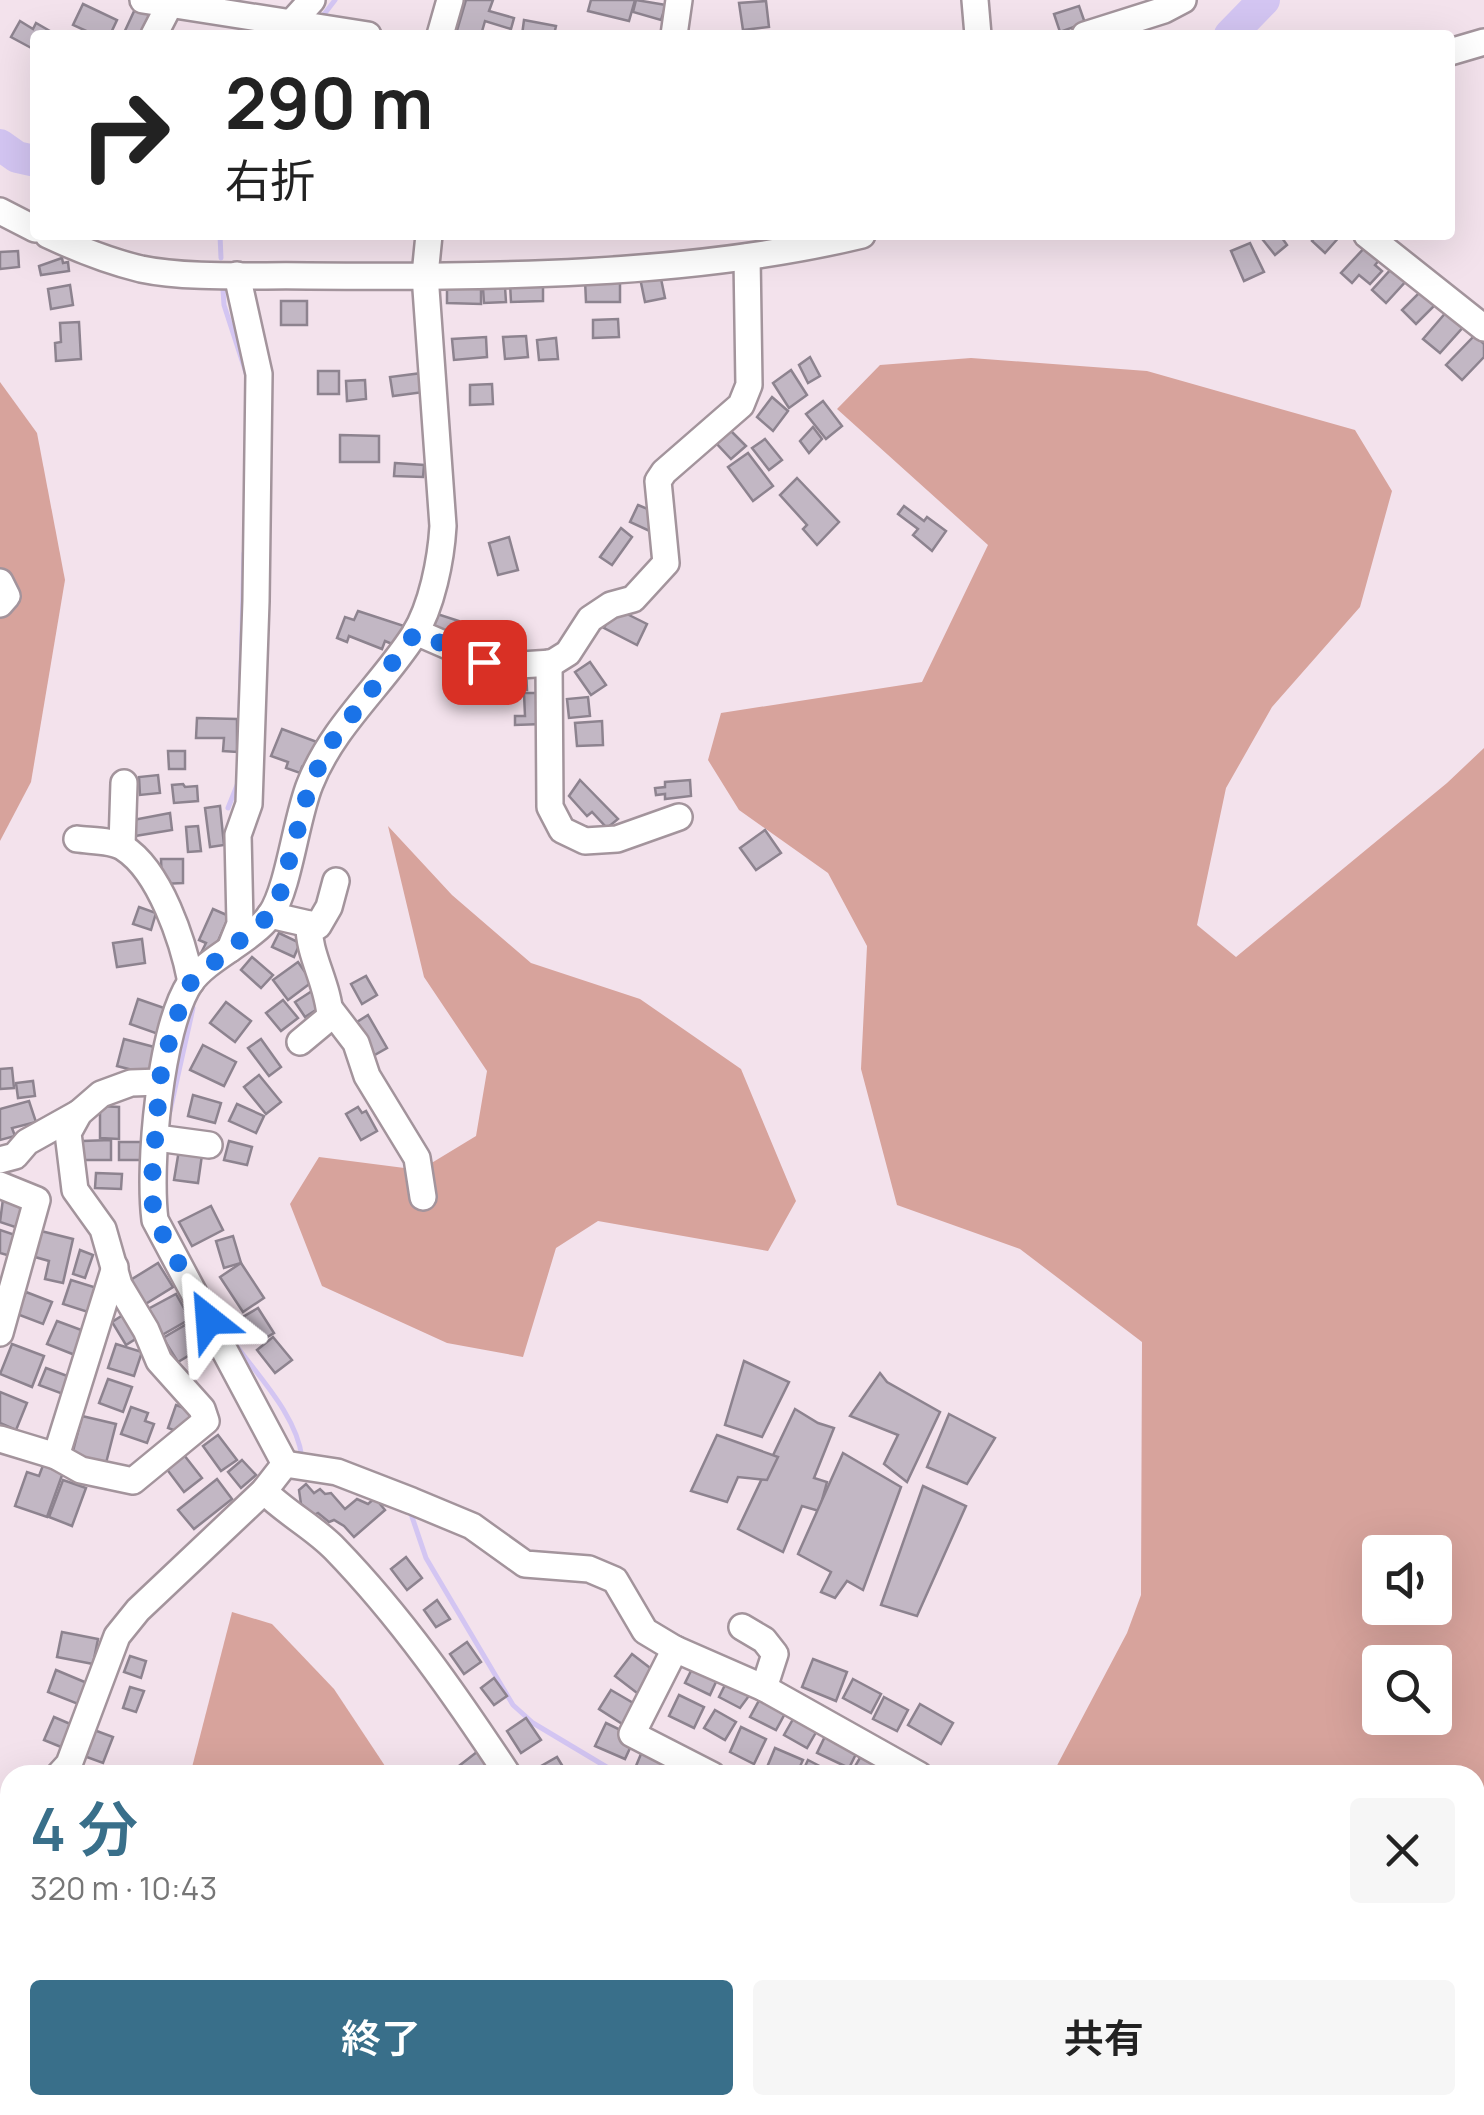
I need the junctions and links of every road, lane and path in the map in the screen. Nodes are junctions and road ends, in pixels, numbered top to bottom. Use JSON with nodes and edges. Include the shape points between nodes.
{"nodes":[{"id":1,"x":143,"y":0,"type":"edge"},
{"id":2,"x":450,"y":0,"type":"edge"},
{"id":3,"x":679,"y":0,"type":"edge"},
{"id":4,"x":975,"y":0,"type":"edge"},
{"id":5,"x":1183,"y":0,"type":"edge"},
{"id":6,"x":170,"y":4,"type":"junction"},
{"id":7,"x":297,"y":20,"type":"edge"},
{"id":8,"x":157,"y":30,"type":"edge"},
{"id":9,"x":343,"y":30,"type":"edge"},
{"id":10,"x":441,"y":30,"type":"edge"},
{"id":11,"x":675,"y":30,"type":"edge"},
{"id":12,"x":978,"y":30,"type":"edge"},
{"id":13,"x":1101,"y":30,"type":"edge"},
{"id":14,"x":1484,"y":42,"type":"edge"},
{"id":15,"x":1455,"y":51,"type":"edge"},
{"id":16,"x":0,"y":211,"type":"edge"},
{"id":17,"x":30,"y":226,"type":"edge"},
{"id":18,"x":59,"y":240,"type":"edge"},
{"id":19,"x":429,"y":240,"type":"edge"},
{"id":20,"x":836,"y":240,"type":"edge"},
{"id":21,"x":1373,"y":240,"type":"edge"},
{"id":22,"x":748,"y":257,"type":"junction"},
{"id":23,"x":237,"y":275,"type":"junction"},
{"id":24,"x":425,"y":275,"type":"junction"},
{"id":25,"x":1484,"y":328,"type":"edge"},
{"id":26,"x":0,"y":582,"type":"edge"},
{"id":27,"x":0,"y":604,"type":"edge"},
{"id":28,"x":416,"y":632,"type":"junction"},
{"id":29,"x":548,"y":663,"type":"junction"},
{"id":30,"x":124,"y":783,"type":"dead end"},
{"id":31,"x":679,"y":817,"type":"dead end"},
{"id":32,"x":77,"y":839,"type":"dead end"},
{"id":33,"x":122,"y":845,"type":"junction"},
{"id":34,"x":336,"y":881,"type":"dead end"},
{"id":35,"x":270,"y":915,"type":"junction"},
{"id":36,"x":309,"y":924,"type":"junction"},
{"id":37,"x":230,"y":950,"type":"junction"},
{"id":38,"x":191,"y":982,"type":"junction"},
{"id":39,"x":330,"y":1009,"type":"junction"},
{"id":40,"x":300,"y":1042,"type":"dead end"},
{"id":41,"x":160,"y":1082,"type":"junction"},
{"id":42,"x":79,"y":1112,"type":"junction"},
{"id":43,"x":164,"y":1138,"type":"junction"},
{"id":44,"x":209,"y":1145,"type":"dead end"},
{"id":45,"x":0,"y":1160,"type":"edge"},
{"id":46,"x":0,"y":1185,"type":"edge"},
{"id":47,"x":423,"y":1197,"type":"dead end"},
{"id":48,"x":115,"y":1268,"type":"junction"},
{"id":49,"x":0,"y":1333,"type":"edge"},
{"id":50,"x":0,"y":1439,"type":"edge"},
{"id":51,"x":56,"y":1456,"type":"junction"},
{"id":52,"x":285,"y":1464,"type":"junction"},
{"id":53,"x":264,"y":1491,"type":"junction"},
{"id":54,"x":742,"y":1627,"type":"dead end"},
{"id":55,"x":674,"y":1648,"type":"junction"},
{"id":56,"x":764,"y":1688,"type":"junction"},
{"id":57,"x":68,"y":1765,"type":"edge"},
{"id":58,"x":501,"y":1765,"type":"edge"},
{"id":59,"x":692,"y":1765,"type":"edge"},
{"id":60,"x":901,"y":1765,"type":"edge"}],
"edges":[{"from":1,"to":6,"type":"street"},
{"from":2,"to":10,"type":"street"},
{"from":3,"to":11,"type":"street"},
{"from":4,"to":12,"type":"street"},
{"from":5,"to":13,"type":"street"},
{"from":6,"to":7,"type":"street"},
{"from":6,"to":8,"type":"street"},
{"from":7,"to":9,"type":"street"},
{"from":14,"to":15,"type":"street"},
{"from":16,"to":17,"type":"street"},
{"from":18,"to":23,"type":"street","via":[[145,270]]},
{"from":19,"to":24,"type":"street"},
{"from":20,"to":22,"type":"street"},
{"from":21,"to":25,"type":"street"},
{"from":22,"to":24,"type":"street","via":[[546,274]]},
{"from":22,"to":29,"type":"street","via":[[750,385],[741,405],[658,481],[666,564],[633,599],[590,619],[568,653]]},
{"from":23,"to":24,"type":"street"},
{"from":23,"to":37,"type":"street","via":[[258,393],[249,804],[238,835],[240,924]]},
{"from":24,"to":28,"type":"street","via":[[443,526],[441,562]]},
{"from":26,"to":27,"type":"street","via":[[6,596]]},
{"from":28,"to":29,"type":"street","via":[[484,662]]},
{"from":28,"to":35,"type":"street","via":[[330,744],[310,784]]},
{"from":29,"to":31,"type":"street","via":[[550,806],[562,830],[585,841],[617,840]]},
{"from":30,"to":33,"type":"street"},
{"from":32,"to":33,"type":"street"},
{"from":33,"to":38,"type":"street","via":[[164,901]]},
{"from":34,"to":36,"type":"street","via":[[318,926]]},
{"from":35,"to":36,"type":"street"},
{"from":35,"to":37,"type":"street"},
{"from":36,"to":39,"type":"street"},
{"from":37,"to":38,"type":"street"},
{"from":38,"to":41,"type":"street"},
{"from":39,"to":40,"type":"street","via":[[330,1018]]},
{"from":39,"to":47,"type":"street","via":[[356,1043],[367,1076],[418,1158]]},
{"from":41,"to":42,"type":"street","via":[[101,1094]]},
{"from":41,"to":43,"type":"street"},
{"from":42,"to":45,"type":"street"},
{"from":42,"to":48,"type":"street","via":[[68,1133],[75,1190],[103,1229]]},
{"from":43,"to":44,"type":"street"},
{"from":43,"to":52,"type":"street","via":[[151,1191],[155,1220]]},
{"from":46,"to":49,"type":"street","via":[[37,1200]]},
{"from":48,"to":51,"type":"street"},
{"from":48,"to":51,"type":"street","via":[[159,1362],[206,1421],[133,1481],[81,1470]]},
{"from":50,"to":51,"type":"street"},
{"from":52,"to":53,"type":"street"},
{"from":52,"to":55,"type":"street","via":[[337,1472],[427,1507],[472,1526],[525,1564],[589,1569],[615,1580],[645,1631]]},
{"from":53,"to":57,"type":"street","via":[[117,1636]]},
{"from":53,"to":58,"type":"street","via":[[332,1546],[404,1627]]},
{"from":54,"to":56,"type":"street","via":[[774,1654]]},
{"from":55,"to":56,"type":"street"},
{"from":55,"to":59,"type":"street","via":[[632,1734]]},
{"from":56,"to":60,"type":"street"}]}
